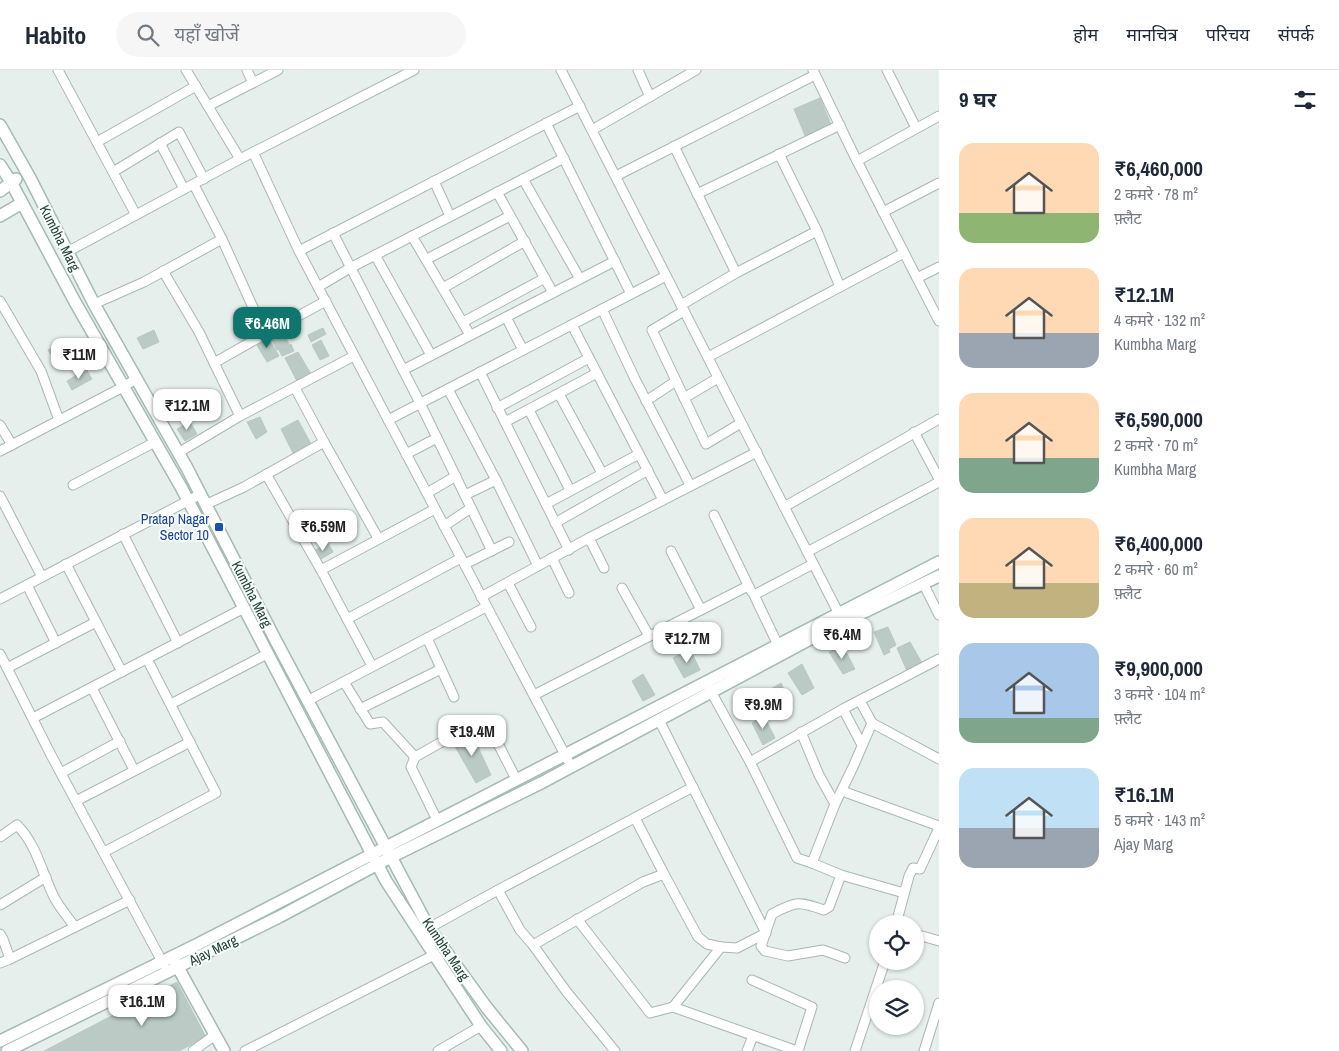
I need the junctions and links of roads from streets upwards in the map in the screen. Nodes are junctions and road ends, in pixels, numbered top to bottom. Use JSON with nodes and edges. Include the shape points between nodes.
{"nodes":[{"id":1,"x":58,"y":70,"type":"edge"},
{"id":2,"x":186,"y":70,"type":"edge"},
{"id":3,"x":247,"y":70,"type":"edge"},
{"id":4,"x":414,"y":70,"type":"edge"},
{"id":5,"x":561,"y":70,"type":"edge"},
{"id":6,"x":638,"y":70,"type":"edge"},
{"id":7,"x":696,"y":70,"type":"edge"},
{"id":8,"x":886,"y":70,"type":"edge"},
{"id":9,"x":272,"y":72,"type":"edge"},
{"id":10,"x":814,"y":72,"type":"edge"},
{"id":11,"x":253,"y":83,"type":"junction"},
{"id":12,"x":196,"y":86,"type":"junction"},
{"id":13,"x":650,"y":97,"type":"junction"},
{"id":14,"x":208,"y":106,"type":"junction"},
{"id":15,"x":580,"y":106,"type":"junction"},
{"id":16,"x":939,"y":116,"type":"edge"},
{"id":17,"x":546,"y":123,"type":"junction"},
{"id":18,"x":840,"y":125,"type":"junction"},
{"id":19,"x":0,"y":126,"type":"edge"},
{"id":20,"x":916,"y":128,"type":"junction"},
{"id":21,"x":592,"y":130,"type":"junction"},
{"id":22,"x":96,"y":142,"type":"junction"},
{"id":23,"x":160,"y":143,"type":"junction"},
{"id":24,"x":674,"y":146,"type":"junction"},
{"id":25,"x":253,"y":152,"type":"junction"},
{"id":26,"x":15,"y":154,"type":"junction"},
{"id":27,"x":779,"y":154,"type":"junction"},
{"id":28,"x":564,"y":158,"type":"junction"},
{"id":29,"x":240,"y":159,"type":"junction"},
{"id":30,"x":857,"y":161,"type":"junction"},
{"id":31,"x":0,"y":164,"type":"edge"},
{"id":32,"x":112,"y":172,"type":"junction"},
{"id":33,"x":27,"y":173,"type":"junction"},
{"id":34,"x":616,"y":176,"type":"junction"},
{"id":35,"x":204,"y":179,"type":"junction"},
{"id":36,"x":523,"y":179,"type":"junction"},
{"id":37,"x":434,"y":181,"type":"junction"},
{"id":38,"x":11,"y":182,"type":"junction"},
{"id":39,"x":939,"y":183,"type":"edge"},
{"id":40,"x":194,"y":184,"type":"junction"},
{"id":41,"x":184,"y":189,"type":"junction"},
{"id":42,"x":0,"y":191,"type":"edge"},
{"id":43,"x":497,"y":192,"type":"junction"},
{"id":44,"x":697,"y":194,"type":"junction"},
{"id":45,"x":22,"y":203,"type":"junction"},
{"id":46,"x":883,"y":212,"type":"junction"},
{"id":47,"x":136,"y":215,"type":"junction"},
{"id":48,"x":0,"y":216,"type":"edge"},
{"id":49,"x":450,"y":216,"type":"junction"},
{"id":50,"x":510,"y":216,"type":"junction"},
{"id":51,"x":817,"y":231,"type":"junction"},
{"id":52,"x":333,"y":234,"type":"junction"},
{"id":53,"x":412,"y":236,"type":"junction"},
{"id":54,"x":222,"y":239,"type":"junction"},
{"id":55,"x":525,"y":241,"type":"junction"},
{"id":56,"x":299,"y":251,"type":"junction"},
{"id":57,"x":67,"y":252,"type":"junction"},
{"id":58,"x":904,"y":253,"type":"junction"},
{"id":59,"x":375,"y":255,"type":"junction"},
{"id":60,"x":427,"y":259,"type":"junction"},
{"id":61,"x":615,"y":261,"type":"junction"},
{"id":62,"x":939,"y":267,"type":"edge"},
{"id":63,"x":350,"y":268,"type":"junction"},
{"id":64,"x":163,"y":271,"type":"junction"},
{"id":65,"x":736,"y":273,"type":"junction"},
{"id":66,"x":666,"y":276,"type":"junction"},
{"id":67,"x":545,"y":278,"type":"junction"},
{"id":68,"x":917,"y":278,"type":"junction"},
{"id":69,"x":580,"y":279,"type":"junction"},
{"id":70,"x":318,"y":287,"type":"junction"},
{"id":71,"x":840,"y":287,"type":"junction"},
{"id":72,"x":443,"y":288,"type":"junction"},
{"id":73,"x":553,"y":293,"type":"junction"},
{"id":74,"x":632,"y":294,"type":"junction"},
{"id":75,"x":0,"y":301,"type":"edge"},
{"id":76,"x":326,"y":301,"type":"junction"},
{"id":77,"x":94,"y":304,"type":"junction"},
{"id":78,"x":683,"y":308,"type":"junction"},
{"id":79,"x":602,"y":309,"type":"junction"},
{"id":80,"x":506,"y":317,"type":"junction"},
{"id":81,"x":939,"y":321,"type":"edge"},
{"id":82,"x":463,"y":322,"type":"junction"},
{"id":83,"x":572,"y":325,"type":"junction"},
{"id":84,"x":266,"y":334,"type":"junction"},
{"id":85,"x":470,"y":335,"type":"junction"},
{"id":86,"x":523,"y":350,"type":"junction"},
{"id":87,"x":431,"y":355,"type":"junction"},
{"id":88,"x":354,"y":356,"type":"junction"},
{"id":89,"x":708,"y":356,"type":"junction"},
{"id":90,"x":589,"y":358,"type":"junction"},
{"id":91,"x":214,"y":363,"type":"junction"},
{"id":92,"x":403,"y":370,"type":"junction"},
{"id":93,"x":480,"y":372,"type":"junction"},
{"id":94,"x":597,"y":374,"type":"junction"},
{"id":95,"x":136,"y":378,"type":"junction"},
{"id":96,"x":718,"y":378,"type":"junction"},
{"id":97,"x":676,"y":381,"type":"junction"},
{"id":98,"x":123,"y":387,"type":"junction"},
{"id":99,"x":295,"y":388,"type":"junction"},
{"id":100,"x":448,"y":389,"type":"junction"},
{"id":101,"x":559,"y":394,"type":"junction"},
{"id":102,"x":684,"y":398,"type":"junction"},
{"id":103,"x":646,"y":401,"type":"junction"},
{"id":104,"x":420,"y":403,"type":"junction"},
{"id":105,"x":497,"y":408,"type":"junction"},
{"id":106,"x":529,"y":410,"type":"junction"},
{"id":107,"x":240,"y":416,"type":"junction"},
{"id":108,"x":939,"y":419,"type":"edge"},
{"id":109,"x":59,"y":420,"type":"junction"},
{"id":110,"x":388,"y":420,"type":"junction"},
{"id":111,"x":504,"y":422,"type":"junction"},
{"id":112,"x":741,"y":423,"type":"junction"},
{"id":113,"x":0,"y":425,"type":"edge"},
{"id":114,"x":914,"y":432,"type":"junction"},
{"id":115,"x":437,"y":438,"type":"junction"},
{"id":116,"x":155,"y":442,"type":"junction"},
{"id":117,"x":324,"y":442,"type":"junction"},
{"id":118,"x":12,"y":445,"type":"junction"},
{"id":119,"x":0,"y":451,"type":"edge"},
{"id":120,"x":178,"y":452,"type":"junction"},
{"id":121,"x":756,"y":452,"type":"junction"},
{"id":122,"x":406,"y":454,"type":"junction"},
{"id":123,"x":639,"y":454,"type":"junction"},
{"id":124,"x":648,"y":470,"type":"junction"},
{"id":125,"x":602,"y":473,"type":"junction"},
{"id":126,"x":266,"y":474,"type":"junction"},
{"id":127,"x":456,"y":476,"type":"junction"},
{"id":128,"x":496,"y":480,"type":"junction"},
{"id":129,"x":939,"y":480,"type":"edge"},
{"id":130,"x":74,"y":485,"type":"dead end"},
{"id":131,"x":690,"y":485,"type":"junction"},
{"id":132,"x":570,"y":490,"type":"junction"},
{"id":133,"x":427,"y":493,"type":"junction"},
{"id":134,"x":201,"y":494,"type":"junction"},
{"id":135,"x":465,"y":495,"type":"junction"},
{"id":136,"x":0,"y":496,"type":"edge"},
{"id":137,"x":188,"y":500,"type":"junction"},
{"id":138,"x":663,"y":500,"type":"junction"},
{"id":139,"x":207,"y":504,"type":"junction"},
{"id":140,"x":546,"y":504,"type":"junction"},
{"id":141,"x":784,"y":507,"type":"junction"},
{"id":142,"x":471,"y":508,"type":"junction"},
{"id":143,"x":435,"y":509,"type":"junction"},
{"id":144,"x":3,"y":511,"type":"edge"},
{"id":145,"x":714,"y":515,"type":"dead end"},
{"id":146,"x":555,"y":523,"type":"junction"},
{"id":147,"x":444,"y":526,"type":"junction"},
{"id":148,"x":123,"y":534,"type":"junction"},
{"id":149,"x":378,"y":538,"type":"junction"},
{"id":150,"x":589,"y":538,"type":"junction"},
{"id":151,"x":509,"y":542,"type":"dead end"},
{"id":152,"x":492,"y":550,"type":"junction"},
{"id":153,"x":569,"y":550,"type":"junction"},
{"id":154,"x":671,"y":551,"type":"dead end"},
{"id":155,"x":808,"y":552,"type":"junction"},
{"id":156,"x":552,"y":558,"type":"junction"},
{"id":157,"x":463,"y":561,"type":"junction"},
{"id":158,"x":939,"y":562,"type":"edge"},
{"id":159,"x":66,"y":564,"type":"junction"},
{"id":160,"x":813,"y":564,"type":"junction"},
{"id":161,"x":538,"y":566,"type":"junction"},
{"id":162,"x":604,"y":568,"type":"dead end"},
{"id":163,"x":321,"y":570,"type":"junction"},
{"id":164,"x":939,"y":576,"type":"edge"},
{"id":165,"x":42,"y":577,"type":"junction"},
{"id":166,"x":508,"y":583,"type":"junction"},
{"id":167,"x":923,"y":584,"type":"junction"},
{"id":168,"x":27,"y":585,"type":"junction"},
{"id":169,"x":748,"y":586,"type":"junction"},
{"id":170,"x":622,"y":588,"type":"dead end"},
{"id":171,"x":569,"y":593,"type":"dead end"},
{"id":172,"x":754,"y":595,"type":"junction"},
{"id":173,"x":481,"y":597,"type":"junction"},
{"id":174,"x":0,"y":598,"type":"edge"},
{"id":175,"x":486,"y":606,"type":"junction"},
{"id":176,"x":244,"y":608,"type":"junction"},
{"id":177,"x":701,"y":610,"type":"junction"},
{"id":178,"x":839,"y":614,"type":"junction"},
{"id":179,"x":939,"y":615,"type":"edge"},
{"id":180,"x":347,"y":619,"type":"junction"},
{"id":181,"x":96,"y":622,"type":"junction"},
{"id":182,"x":531,"y":627,"type":"dead end"},
{"id":183,"x":649,"y":636,"type":"junction"},
{"id":184,"x":427,"y":638,"type":"junction"},
{"id":185,"x":56,"y":643,"type":"junction"},
{"id":186,"x":178,"y":643,"type":"junction"},
{"id":187,"x":778,"y":645,"type":"junction"},
{"id":188,"x":0,"y":654,"type":"edge"},
{"id":189,"x":267,"y":654,"type":"junction"},
{"id":190,"x":147,"y":659,"type":"junction"},
{"id":191,"x":939,"y":659,"type":"edge"},
{"id":192,"x":372,"y":666,"type":"junction"},
{"id":193,"x":7,"y":668,"type":"junction"},
{"id":194,"x":441,"y":669,"type":"junction"},
{"id":195,"x":122,"y":672,"type":"junction"},
{"id":196,"x":344,"y":682,"type":"junction"},
{"id":197,"x":709,"y":687,"type":"junction"},
{"id":198,"x":92,"y":688,"type":"junction"},
{"id":199,"x":454,"y":696,"type":"dead end"},
{"id":200,"x":534,"y":696,"type":"junction"},
{"id":201,"x":308,"y":700,"type":"junction"},
{"id":202,"x":860,"y":701,"type":"junction"},
{"id":203,"x":170,"y":704,"type":"junction"},
{"id":204,"x":360,"y":709,"type":"junction"},
{"id":205,"x":843,"y":709,"type":"junction"},
{"id":206,"x":33,"y":718,"type":"junction"},
{"id":207,"x":658,"y":720,"type":"junction"},
{"id":208,"x":872,"y":723,"type":"junction"},
{"id":209,"x":801,"y":732,"type":"junction"},
{"id":210,"x":120,"y":741,"type":"junction"},
{"id":211,"x":190,"y":742,"type":"junction"},
{"id":212,"x":862,"y":745,"type":"junction"},
{"id":213,"x":565,"y":754,"type":"junction"},
{"id":214,"x":415,"y":757,"type":"junction"},
{"id":215,"x":939,"y":759,"type":"edge"},
{"id":216,"x":750,"y":762,"type":"junction"},
{"id":217,"x":571,"y":766,"type":"junction"},
{"id":218,"x":134,"y":770,"type":"junction"},
{"id":219,"x":61,"y":773,"type":"junction"},
{"id":220,"x":516,"y":779,"type":"junction"},
{"id":221,"x":693,"y":787,"type":"junction"},
{"id":222,"x":842,"y":791,"type":"junction"},
{"id":223,"x":76,"y":801,"type":"junction"},
{"id":224,"x":835,"y":804,"type":"junction"},
{"id":225,"x":635,"y":818,"type":"junction"},
{"id":226,"x":437,"y":820,"type":"junction"},
{"id":227,"x":939,"y":827,"type":"edge"},
{"id":228,"x":0,"y":837,"type":"edge"},
{"id":229,"x":386,"y":846,"type":"junction"},
{"id":230,"x":104,"y":852,"type":"junction"},
{"id":231,"x":372,"y":853,"type":"junction"},
{"id":232,"x":391,"y":858,"type":"junction"},
{"id":233,"x":812,"y":863,"type":"junction"},
{"id":234,"x":378,"y":864,"type":"junction"},
{"id":235,"x":664,"y":874,"type":"junction"},
{"id":236,"x":841,"y":874,"type":"junction"},
{"id":237,"x":46,"y":877,"type":"junction"},
{"id":238,"x":498,"y":890,"type":"junction"},
{"id":239,"x":904,"y":892,"type":"junction"},
{"id":240,"x":130,"y":900,"type":"junction"},
{"id":241,"x":0,"y":905,"type":"edge"},
{"id":242,"x":898,"y":915,"type":"edge"},
{"id":243,"x":577,"y":919,"type":"junction"},
{"id":244,"x":74,"y":926,"type":"junction"},
{"id":245,"x":429,"y":928,"type":"junction"},
{"id":246,"x":766,"y":933,"type":"junction"},
{"id":247,"x":0,"y":934,"type":"edge"},
{"id":248,"x":924,"y":937,"type":"edge"},
{"id":249,"x":939,"y":941,"type":"edge"},
{"id":250,"x":533,"y":945,"type":"junction"},
{"id":251,"x":721,"y":947,"type":"junction"},
{"id":252,"x":434,"y":955,"type":"junction"},
{"id":253,"x":846,"y":958,"type":"dead end"},
{"id":254,"x":10,"y":959,"type":"junction"},
{"id":255,"x":167,"y":959,"type":"junction"},
{"id":256,"x":0,"y":964,"type":"edge"},
{"id":257,"x":173,"y":970,"type":"junction"},
{"id":258,"x":882,"y":970,"type":"edge"},
{"id":259,"x":752,"y":980,"type":"dead end"},
{"id":260,"x":939,"y":1003,"type":"edge"},
{"id":261,"x":673,"y":1008,"type":"junction"},
{"id":262,"x":481,"y":1026,"type":"junction"},
{"id":263,"x":215,"y":1035,"type":"junction"},
{"id":264,"x":753,"y":1036,"type":"junction"},
{"id":265,"x":0,"y":1040,"type":"edge"},
{"id":266,"x":7,"y":1051,"type":"edge"},
{"id":267,"x":193,"y":1051,"type":"edge"},
{"id":268,"x":224,"y":1051,"type":"edge"},
{"id":269,"x":245,"y":1051,"type":"edge"},
{"id":270,"x":438,"y":1051,"type":"edge"},
{"id":271,"x":501,"y":1051,"type":"edge"},
{"id":272,"x":522,"y":1051,"type":"edge"},
{"id":273,"x":615,"y":1051,"type":"edge"},
{"id":274,"x":746,"y":1051,"type":"edge"},
{"id":275,"x":797,"y":1051,"type":"edge"},
{"id":276,"x":856,"y":1051,"type":"edge"},
{"id":277,"x":924,"y":1051,"type":"edge"}],
"edges":[{"from":1,"to":22,"type":"street"},
{"from":2,"to":12,"type":"street"},
{"from":3,"to":11,"type":"street"},
{"from":4,"to":25,"type":"street"},
{"from":5,"to":15,"type":"street"},
{"from":6,"to":13,"type":"street"},
{"from":7,"to":13,"type":"street"},
{"from":8,"to":20,"type":"street"},
{"from":9,"to":11,"type":"street"},
{"from":10,"to":18,"type":"street"},
{"from":10,"to":24,"type":"street"},
{"from":11,"to":14,"type":"street"},
{"from":12,"to":14,"type":"street"},
{"from":12,"to":22,"type":"street"},
{"from":13,"to":21,"type":"street"},
{"from":14,"to":29,"type":"street"},
{"from":15,"to":17,"type":"street"},
{"from":15,"to":21,"type":"street"},
{"from":16,"to":20,"type":"street"},
{"from":17,"to":28,"type":"street"},
{"from":17,"to":37,"type":"street"},
{"from":18,"to":27,"type":"street"},
{"from":18,"to":30,"type":"street"},
{"from":19,"to":26,"type":"street","name":"Kumbha Marg"},
{"from":20,"to":30,"type":"street"},
{"from":21,"to":34,"type":"street"},
{"from":22,"to":32,"type":"street"},
{"from":23,"to":32,"type":"street"},
{"from":23,"to":35,"type":"street","via":[[179,132]]},
{"from":23,"to":41,"type":"street"},
{"from":24,"to":34,"type":"street"},
{"from":24,"to":44,"type":"street"},
{"from":25,"to":29,"type":"street"},
{"from":25,"to":56,"type":"street"},
{"from":26,"to":31,"type":"street"},
{"from":26,"to":33,"type":"street","name":"Kumbha Marg"},
{"from":27,"to":44,"type":"street"},
{"from":27,"to":51,"type":"street"},
{"from":28,"to":36,"type":"street"},
{"from":28,"to":61,"type":"street"},
{"from":29,"to":35,"type":"street"},
{"from":30,"to":46,"type":"street"},
{"from":31,"to":38,"type":"street","name":"Kumbha Marg"},
{"from":32,"to":47,"type":"street"},
{"from":33,"to":38,"type":"street"},
{"from":33,"to":57,"type":"street","name":"Kumbha Marg"},
{"from":34,"to":66,"type":"street"},
{"from":35,"to":40,"type":"street"},
{"from":36,"to":43,"type":"street"},
{"from":36,"to":69,"type":"street"},
{"from":37,"to":49,"type":"street"},
{"from":37,"to":52,"type":"street"},
{"from":38,"to":42,"type":"street"},
{"from":38,"to":45,"type":"street","name":"Kumbha Marg"},
{"from":39,"to":46,"type":"street"},
{"from":40,"to":41,"type":"street"},
{"from":40,"to":54,"type":"street"},
{"from":41,"to":47,"type":"street"},
{"from":43,"to":49,"type":"street"},
{"from":43,"to":50,"type":"street"},
{"from":44,"to":65,"type":"street"},
{"from":45,"to":48,"type":"street"},
{"from":45,"to":98,"type":"street","name":"Kumbha Marg"},
{"from":46,"to":58,"type":"street"},
{"from":47,"to":57,"type":"street"},
{"from":49,"to":53,"type":"street"},
{"from":50,"to":55,"type":"street"},
{"from":50,"to":60,"type":"street"},
{"from":51,"to":65,"type":"street"},
{"from":51,"to":71,"type":"street"},
{"from":52,"to":56,"type":"street"},
{"from":52,"to":63,"type":"street"},
{"from":53,"to":59,"type":"street"},
{"from":53,"to":60,"type":"street"},
{"from":54,"to":64,"type":"street"},
{"from":54,"to":84,"type":"street"},
{"from":55,"to":67,"type":"street"},
{"from":55,"to":72,"type":"street"},
{"from":56,"to":70,"type":"street"},
{"from":57,"to":77,"type":"street","name":"Kumbha Marg"},
{"from":58,"to":68,"type":"street"},
{"from":58,"to":71,"type":"street"},
{"from":59,"to":63,"type":"street"},
{"from":59,"to":87,"type":"street"},
{"from":60,"to":72,"type":"street"},
{"from":61,"to":69,"type":"street"},
{"from":61,"to":74,"type":"street"},
{"from":62,"to":68,"type":"street"},
{"from":63,"to":70,"type":"street"},
{"from":63,"to":92,"type":"street"},
{"from":64,"to":77,"type":"street"},
{"from":64,"to":91,"type":"street"},
{"from":65,"to":78,"type":"street"},
{"from":66,"to":74,"type":"street"},
{"from":66,"to":78,"type":"street"},
{"from":67,"to":73,"type":"street"},
{"from":67,"to":82,"type":"street"},
{"from":68,"to":81,"type":"street"},
{"from":69,"to":73,"type":"street"},
{"from":70,"to":76,"type":"street"},
{"from":71,"to":89,"type":"street"},
{"from":72,"to":82,"type":"street"},
{"from":73,"to":80,"type":"street"},
{"from":74,"to":79,"type":"street"},
{"from":75,"to":109,"type":"street","via":[[41,371]]},
{"from":76,"to":84,"type":"street"},
{"from":76,"to":88,"type":"street"},
{"from":77,"to":95,"type":"street","name":"Kumbha Marg"},
{"from":78,"to":89,"type":"street"},
{"from":78,"to":97,"type":"street","via":[[652,330]]},
{"from":79,"to":83,"type":"street"},
{"from":79,"to":103,"type":"street"},
{"from":80,"to":85,"type":"street"},
{"from":80,"to":86,"type":"street"},
{"from":82,"to":85,"type":"street"},
{"from":83,"to":86,"type":"street"},
{"from":83,"to":90,"type":"street"},
{"from":84,"to":91,"type":"street"},
{"from":85,"to":87,"type":"street"},
{"from":86,"to":93,"type":"street"},
{"from":87,"to":92,"type":"street"},
{"from":88,"to":99,"type":"street"},
{"from":88,"to":110,"type":"street"},
{"from":89,"to":96,"type":"street"},
{"from":90,"to":94,"type":"street"},
{"from":90,"to":105,"type":"street"},
{"from":91,"to":107,"type":"street"},
{"from":92,"to":104,"type":"street"},
{"from":93,"to":100,"type":"street"},
{"from":93,"to":105,"type":"street"},
{"from":94,"to":101,"type":"street"},
{"from":94,"to":123,"type":"street"},
{"from":95,"to":98,"type":"street"},
{"from":95,"to":120,"type":"street","name":"Kumbha Marg"},
{"from":96,"to":102,"type":"street"},
{"from":96,"to":112,"type":"street"},
{"from":97,"to":102,"type":"street"},
{"from":97,"to":103,"type":"street"},
{"from":98,"to":109,"type":"street"},
{"from":98,"to":116,"type":"street","name":"Kumbha Marg"},
{"from":99,"to":107,"type":"street"},
{"from":99,"to":117,"type":"street"},
{"from":100,"to":104,"type":"street"},
{"from":100,"to":128,"type":"street"},
{"from":101,"to":106,"type":"street"},
{"from":101,"to":125,"type":"street"},
{"from":102,"to":112,"type":"street","via":[[706,444]]},
{"from":103,"to":131,"type":"street"},
{"from":104,"to":110,"type":"street"},
{"from":104,"to":115,"type":"street"},
{"from":105,"to":111,"type":"street"},
{"from":106,"to":111,"type":"street"},
{"from":106,"to":132,"type":"street"},
{"from":107,"to":120,"type":"street"},
{"from":108,"to":114,"type":"street"},
{"from":109,"to":118,"type":"street"},
{"from":110,"to":122,"type":"street"},
{"from":111,"to":140,"type":"street"},
{"from":112,"to":121,"type":"street"},
{"from":113,"to":118,"type":"street"},
{"from":114,"to":129,"type":"street"},
{"from":114,"to":141,"type":"street"},
{"from":115,"to":122,"type":"street"},
{"from":115,"to":127,"type":"street"},
{"from":116,"to":130,"type":"street"},
{"from":116,"to":137,"type":"street","name":"Kumbha Marg"},
{"from":117,"to":126,"type":"street"},
{"from":117,"to":149,"type":"street"},
{"from":118,"to":119,"type":"street"},
{"from":120,"to":134,"type":"street","name":"Kumbha Marg"},
{"from":121,"to":131,"type":"street"},
{"from":121,"to":141,"type":"street"},
{"from":122,"to":133,"type":"street"},
{"from":123,"to":124,"type":"street"},
{"from":123,"to":125,"type":"street"},
{"from":124,"to":138,"type":"street"},
{"from":124,"to":146,"type":"street"},
{"from":125,"to":132,"type":"street"},
{"from":126,"to":139,"type":"street"},
{"from":126,"to":163,"type":"street"},
{"from":127,"to":133,"type":"street"},
{"from":127,"to":135,"type":"street"},
{"from":128,"to":135,"type":"street"},
{"from":128,"to":161,"type":"street"},
{"from":129,"to":155,"type":"street"},
{"from":131,"to":138,"type":"street"},
{"from":132,"to":140,"type":"street"},
{"from":133,"to":143,"type":"street"},
{"from":134,"to":137,"type":"street"},
{"from":134,"to":139,"type":"street","name":"Kumbha Marg"},
{"from":135,"to":142,"type":"street"},
{"from":136,"to":144,"type":"street"},
{"from":137,"to":148,"type":"street"},
{"from":137,"to":176,"type":"street","name":"Kumbha Marg"},
{"from":138,"to":150,"type":"street"},
{"from":139,"to":201,"type":"street","name":"Kumbha Marg"},
{"from":140,"to":146,"type":"street"},
{"from":141,"to":155,"type":"street"},
{"from":142,"to":147,"type":"street"},
{"from":142,"to":152,"type":"street"},
{"from":143,"to":147,"type":"street"},
{"from":143,"to":149,"type":"street"},
{"from":144,"to":165,"type":"street"},
{"from":145,"to":169,"type":"street"},
{"from":146,"to":153,"type":"street"},
{"from":147,"to":157,"type":"street"},
{"from":148,"to":159,"type":"street"},
{"from":148,"to":186,"type":"street"},
{"from":149,"to":163,"type":"street"},
{"from":150,"to":153,"type":"street"},
{"from":150,"to":162,"type":"street"},
{"from":151,"to":152,"type":"street"},
{"from":152,"to":157,"type":"street"},
{"from":153,"to":156,"type":"street"},
{"from":154,"to":177,"type":"street"},
{"from":155,"to":160,"type":"street"},
{"from":156,"to":161,"type":"street"},
{"from":156,"to":171,"type":"street"},
{"from":157,"to":173,"type":"street"},
{"from":157,"to":180,"type":"street"},
{"from":158,"to":178,"type":"street"},
{"from":159,"to":165,"type":"street"},
{"from":159,"to":181,"type":"street"},
{"from":160,"to":172,"type":"street"},
{"from":160,"to":178,"type":"street"},
{"from":161,"to":166,"type":"street"},
{"from":163,"to":180,"type":"street"},
{"from":164,"to":167,"type":"street"},
{"from":165,"to":168,"type":"street"},
{"from":166,"to":173,"type":"street"},
{"from":166,"to":182,"type":"street"},
{"from":167,"to":179,"type":"street"},
{"from":167,"to":197,"type":"street"},
{"from":168,"to":174,"type":"street"},
{"from":168,"to":185,"type":"street"},
{"from":169,"to":172,"type":"street"},
{"from":169,"to":177,"type":"street"},
{"from":170,"to":183,"type":"street"},
{"from":172,"to":187,"type":"street"},
{"from":173,"to":175,"type":"street"},
{"from":175,"to":184,"type":"street"},
{"from":175,"to":200,"type":"street"},
{"from":176,"to":186,"type":"street"},
{"from":176,"to":189,"type":"street","name":"Kumbha Marg"},
{"from":177,"to":183,"type":"street"},
{"from":178,"to":187,"type":"street"},
{"from":180,"to":192,"type":"street"},
{"from":181,"to":185,"type":"street"},
{"from":181,"to":195,"type":"street"},
{"from":183,"to":200,"type":"street"},
{"from":184,"to":192,"type":"street"},
{"from":184,"to":194,"type":"street"},
{"from":185,"to":193,"type":"street"},
{"from":186,"to":190,"type":"street"},
{"from":187,"to":197,"type":"street"},
{"from":188,"to":193,"type":"street"},
{"from":189,"to":203,"type":"street"},
{"from":189,"to":231,"type":"street","name":"Kumbha Marg"},
{"from":190,"to":195,"type":"street"},
{"from":190,"to":203,"type":"street"},
{"from":191,"to":202,"type":"street"},
{"from":192,"to":196,"type":"street"},
{"from":193,"to":206,"type":"street"},
{"from":194,"to":199,"type":"street"},
{"from":194,"to":204,"type":"street"},
{"from":195,"to":198,"type":"street"},
{"from":196,"to":201,"type":"street"},
{"from":196,"to":204,"type":"street"},
{"from":197,"to":207,"type":"street","name":"Ajay Marg"},
{"from":197,"to":213,"type":"street","name":"Ajay Marg"},
{"from":197,"to":216,"type":"street"},
{"from":198,"to":206,"type":"street"},
{"from":198,"to":210,"type":"street"},
{"from":200,"to":213,"type":"street"},
{"from":201,"to":229,"type":"street","name":"Kumbha Marg"},
{"from":202,"to":205,"type":"street"},
{"from":202,"to":208,"type":"street"},
{"from":203,"to":211,"type":"street"},
{"from":204,"to":214,"type":"street","via":[[370,724],[383,722]]},
{"from":205,"to":209,"type":"street"},
{"from":205,"to":212,"type":"street"},
{"from":206,"to":219,"type":"street"},
{"from":207,"to":217,"type":"street","name":"Ajay Marg"},
{"from":207,"to":221,"type":"street"},
{"from":208,"to":212,"type":"street"},
{"from":208,"to":215,"type":"street"},
{"from":209,"to":216,"type":"street"},
{"from":209,"to":224,"type":"street"},
{"from":210,"to":218,"type":"street"},
{"from":210,"to":219,"type":"street"},
{"from":211,"to":218,"type":"street"},
{"from":211,"to":230,"type":"street","via":[[216,793]]},
{"from":212,"to":222,"type":"street"},
{"from":213,"to":217,"type":"street"},
{"from":213,"to":220,"type":"street","name":"Ajay Marg"},
{"from":214,"to":220,"type":"street","via":[[477,722],[484,723],[489,726]]},
{"from":214,"to":226,"type":"street","via":[[411,767]]},
{"from":216,"to":233,"type":"street","via":[[797,858]]},
{"from":217,"to":232,"type":"street","name":"Ajay Marg"},
{"from":218,"to":223,"type":"street"},
{"from":219,"to":223,"type":"street"},
{"from":220,"to":226,"type":"street","name":"Ajay Marg"},
{"from":221,"to":225,"type":"street"},
{"from":221,"to":246,"type":"street"},
{"from":222,"to":224,"type":"street"},
{"from":222,"to":227,"type":"street"},
{"from":223,"to":230,"type":"street"},
{"from":224,"to":233,"type":"street"},
{"from":225,"to":235,"type":"street"},
{"from":225,"to":238,"type":"street"},
{"from":226,"to":229,"type":"street","name":"Ajay Marg"},
{"from":227,"to":239,"type":"street","via":[[920,869],[913,868]]},
{"from":228,"to":237,"type":"street","via":[[17,825],[25,833]]},
{"from":229,"to":231,"type":"street","name":"Ajay Marg"},
{"from":229,"to":232,"type":"street","name":"Kumbha Marg"},
{"from":230,"to":240,"type":"street"},
{"from":231,"to":234,"type":"street","name":"Kumbha Marg"},
{"from":231,"to":255,"type":"street","name":"Ajay Marg"},
{"from":232,"to":234,"type":"street","name":"Ajay Marg"},
{"from":232,"to":245,"type":"street","name":"Kumbha Marg"},
{"from":233,"to":236,"type":"street"},
{"from":234,"to":252,"type":"street","name":"Kumbha Marg"},
{"from":234,"to":257,"type":"street","name":"Ajay Marg"},
{"from":235,"to":243,"type":"street"},
{"from":235,"to":251,"type":"street","via":[[698,937],[707,944]]},
{"from":236,"to":239,"type":"street"},
{"from":236,"to":246,"type":"street","via":[[829,907],[824,910],[798,902],[786,906],[772,914]]},
{"from":237,"to":241,"type":"street"},
{"from":237,"to":244,"type":"street","via":[[54,898]]},
{"from":238,"to":245,"type":"street"},
{"from":238,"to":250,"type":"street","via":[[520,930]]},
{"from":239,"to":242,"type":"street"},
{"from":240,"to":244,"type":"street"},
{"from":240,"to":255,"type":"street"},
{"from":243,"to":250,"type":"street"},
{"from":243,"to":261,"type":"street","via":[[650,1013]]},
{"from":244,"to":254,"type":"street"},
{"from":245,"to":272,"type":"street","name":"Kumbha Marg"},
{"from":246,"to":251,"type":"street","via":[[737,948]]},
{"from":246,"to":253,"type":"street","via":[[762,946],[765,951],[788,956],[823,950]]},
{"from":247,"to":254,"type":"street"},
{"from":248,"to":249,"type":"street"},
{"from":250,"to":273,"type":"street"},
{"from":251,"to":261,"type":"street"},
{"from":252,"to":262,"type":"street","name":"Kumbha Marg"},
{"from":252,"to":269,"type":"street"},
{"from":254,"to":256,"type":"street"},
{"from":255,"to":257,"type":"street"},
{"from":255,"to":265,"type":"street","name":"Ajay Marg"},
{"from":257,"to":263,"type":"street"},
{"from":257,"to":266,"type":"street","name":"Ajay Marg"},
{"from":258,"to":276,"type":"street"},
{"from":259,"to":275,"type":"street","via":[[812,1007]]},
{"from":260,"to":277,"type":"street"},
{"from":261,"to":264,"type":"street"},
{"from":262,"to":270,"type":"street"},
{"from":262,"to":271,"type":"street","name":"Kumbha Marg"},
{"from":263,"to":267,"type":"street"},
{"from":263,"to":268,"type":"street"},
{"from":264,"to":274,"type":"street"},
{"from":264,"to":275,"type":"street"}]}
